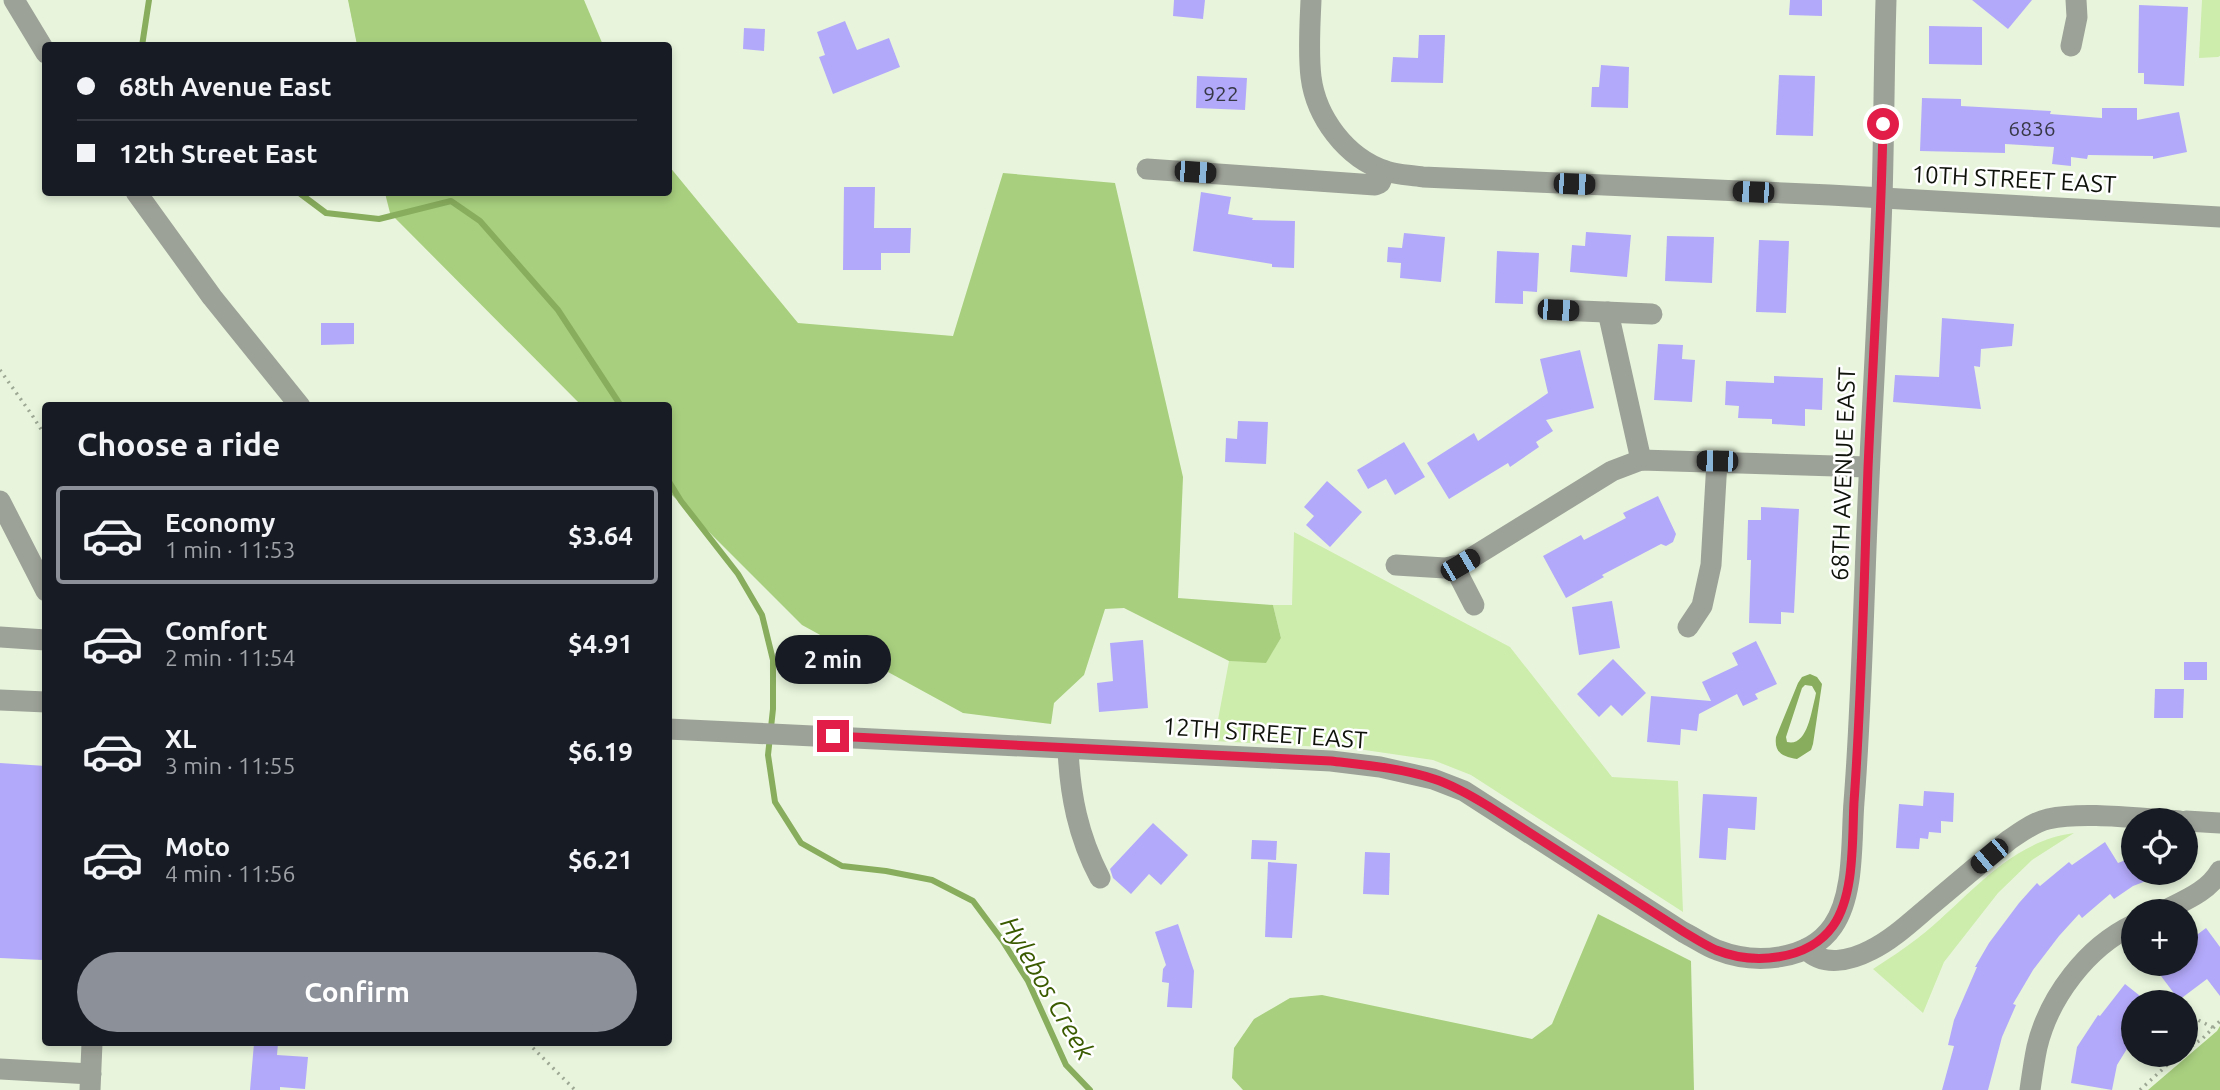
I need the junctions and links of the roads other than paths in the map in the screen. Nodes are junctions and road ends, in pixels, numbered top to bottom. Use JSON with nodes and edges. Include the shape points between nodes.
{"nodes":[{"id":1,"x":13,"y":0,"type":"edge"},
{"id":2,"x":1311,"y":0,"type":"edge"},
{"id":3,"x":1886,"y":0,"type":"edge"},
{"id":4,"x":2076,"y":0,"type":"edge"},
{"id":5,"x":2071,"y":46,"type":"dead end"},
{"id":6,"x":42,"y":47,"type":"edge"},
{"id":7,"x":1147,"y":169,"type":"dead end"},
{"id":8,"x":1385,"y":171,"type":"junction"},
{"id":9,"x":139,"y":196,"type":"edge"},
{"id":10,"x":1882,"y":198,"type":"junction"},
{"id":11,"x":2220,"y":217,"type":"edge"},
{"id":12,"x":1558,"y":310,"type":"dead end"},
{"id":13,"x":1608,"y":312,"type":"junction"},
{"id":14,"x":1652,"y":314,"type":"dead end"},
{"id":15,"x":297,"y":402,"type":"edge"},
{"id":16,"x":1641,"y":460,"type":"junction"},
{"id":17,"x":1717,"y":461,"type":"junction"},
{"id":18,"x":1868,"y":467,"type":"junction"},
{"id":19,"x":0,"y":501,"type":"edge"},
{"id":20,"x":1396,"y":565,"type":"dead end"},
{"id":21,"x":1454,"y":566,"type":"junction"},
{"id":22,"x":42,"y":583,"type":"edge"},
{"id":23,"x":1474,"y":605,"type":"dead end"},
{"id":24,"x":1688,"y":627,"type":"dead end"},
{"id":25,"x":0,"y":637,"type":"edge"},
{"id":26,"x":42,"y":640,"type":"edge"},
{"id":27,"x":0,"y":700,"type":"edge"},
{"id":28,"x":42,"y":702,"type":"edge"},
{"id":29,"x":672,"y":729,"type":"edge"},
{"id":30,"x":1068,"y":749,"type":"junction"},
{"id":31,"x":2121,"y":818,"type":"edge"},
{"id":32,"x":2198,"y":821,"type":"edge"},
{"id":33,"x":2220,"y":822,"type":"edge"},
{"id":34,"x":2220,"y":871,"type":"edge"},
{"id":35,"x":1100,"y":878,"type":"dead end"},
{"id":36,"x":2189,"y":899,"type":"edge"},
{"id":37,"x":2121,"y":931,"type":"edge"},
{"id":38,"x":1813,"y":945,"type":"junction"},
{"id":39,"x":92,"y":1046,"type":"edge"},
{"id":40,"x":0,"y":1069,"type":"edge"},
{"id":41,"x":90,"y":1082,"type":"edge"},
{"id":42,"x":2030,"y":1090,"type":"edge"}],
"edges":[{"from":1,"to":6,"type":"street"},
{"from":2,"to":8,"type":"street","via":[[1311,78],[1321,108],[1347,147]]},
{"from":3,"to":10,"type":"street","name":"68TH AVENUE EAST"},
{"from":4,"to":5,"type":"street"},
{"from":7,"to":8,"type":"street","via":[[1375,185]]},
{"from":8,"to":10,"type":"street","name":"10TH STREET EAST","via":[[1423,177]]},
{"from":9,"to":15,"type":"street"},
{"from":10,"to":11,"type":"street","name":"10TH STREET EAST"},
{"from":10,"to":18,"type":"street","name":"68TH AVENUE EAST"},
{"from":12,"to":13,"type":"street"},
{"from":13,"to":14,"type":"street"},
{"from":13,"to":16,"type":"street"},
{"from":16,"to":17,"type":"street"},
{"from":16,"to":21,"type":"street","via":[[1612,471]]},
{"from":17,"to":18,"type":"street"},
{"from":17,"to":24,"type":"street","via":[[1711,565],[1702,606]]},
{"from":18,"to":38,"type":"street","name":"68TH AVENUE EAST","via":[[1851,858],[1842,908],[1833,926]]},
{"from":19,"to":22,"type":"street"},
{"from":20,"to":21,"type":"street"},
{"from":21,"to":23,"type":"street"},
{"from":25,"to":26,"type":"street"},
{"from":27,"to":28,"type":"street"},
{"from":29,"to":30,"type":"street","name":"12TH STREET EAST"},
{"from":30,"to":35,"type":"street","via":[[1079,831]]},
{"from":30,"to":38,"type":"street","name":"12TH STREET EAST","via":[[1331,761],[1433,779],[1488,806],[1717,950],[1765,958],[1797,953]]},
{"from":31,"to":38,"type":"street","via":[[2046,819],[2009,839],[1909,924],[1871,950],[1826,961],[1813,956]]},
{"from":32,"to":33,"type":"street"},
{"from":34,"to":36,"type":"street"},
{"from":37,"to":42,"type":"street","via":[[2068,981],[2049,1013]]},
{"from":39,"to":41,"type":"street"},
{"from":40,"to":41,"type":"street"}]}
